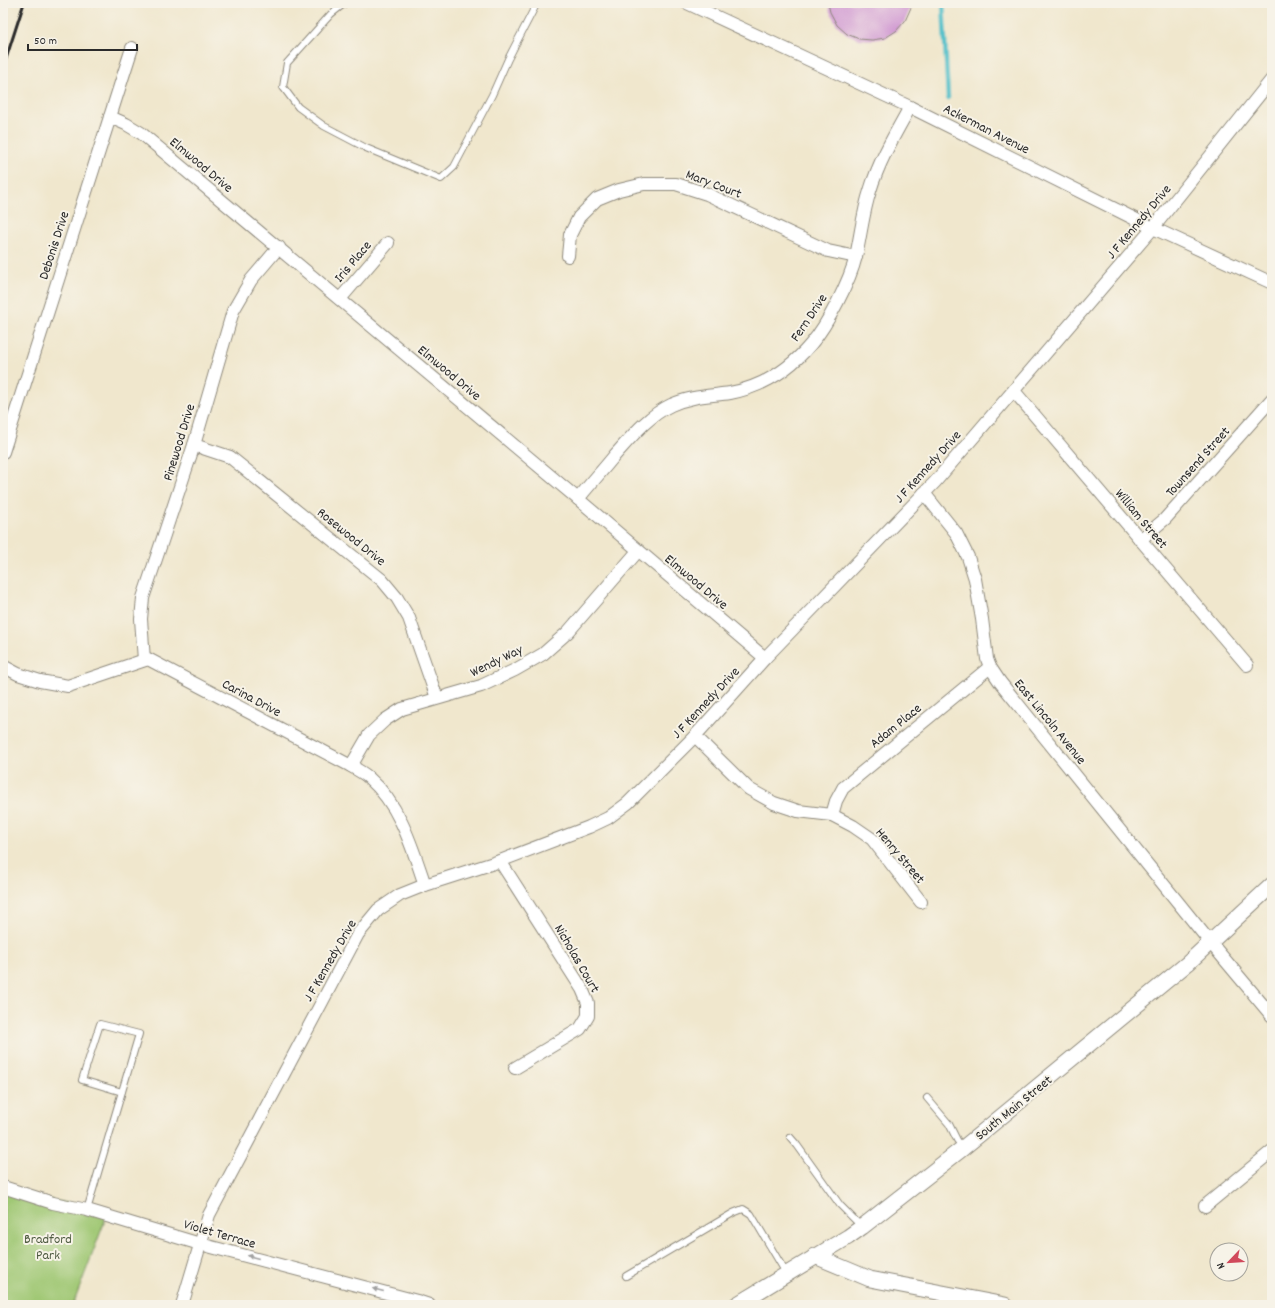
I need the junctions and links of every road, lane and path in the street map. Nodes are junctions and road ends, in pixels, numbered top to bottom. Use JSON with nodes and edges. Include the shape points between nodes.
{"nodes":[{"id":1,"x":345,"y":3,"type":"edge"},
{"id":2,"x":537,"y":3,"type":"edge"},
{"id":3,"x":687,"y":3,"type":"edge"},
{"id":4,"x":132,"y":48,"type":"dead end"},
{"id":5,"x":1272,"y":79,"type":"edge"},
{"id":6,"x":910,"y":107,"type":"junction"},
{"id":7,"x":110,"y":117,"type":"junction"},
{"id":8,"x":1153,"y":228,"type":"junction"},
{"id":9,"x":388,"y":243,"type":"dead end"},
{"id":10,"x":279,"y":247,"type":"junction"},
{"id":11,"x":568,"y":256,"type":"dead end"},
{"id":12,"x":856,"y":257,"type":"junction"},
{"id":13,"x":1272,"y":283,"type":"edge"},
{"id":14,"x":340,"y":299,"type":"junction"},
{"id":15,"x":1014,"y":391,"type":"junction"},
{"id":16,"x":1272,"y":399,"type":"edge"},
{"id":17,"x":194,"y":445,"type":"junction"},
{"id":18,"x":3,"y":452,"type":"edge"},
{"id":19,"x":924,"y":493,"type":"junction"},
{"id":20,"x":578,"y":499,"type":"junction"},
{"id":21,"x":1140,"y":540,"type":"junction"},
{"id":22,"x":638,"y":551,"type":"junction"},
{"id":23,"x":765,"y":658,"type":"junction"},
{"id":24,"x":144,"y":660,"type":"junction"},
{"id":25,"x":1246,"y":665,"type":"dead end"},
{"id":26,"x":3,"y":666,"type":"edge"},
{"id":27,"x":990,"y":667,"type":"junction"},
{"id":28,"x":437,"y":698,"type":"junction"},
{"id":29,"x":695,"y":736,"type":"junction"},
{"id":30,"x":351,"y":766,"type":"junction"},
{"id":31,"x":832,"y":815,"type":"junction"},
{"id":32,"x":500,"y":861,"type":"junction"},
{"id":33,"x":425,"y":885,"type":"junction"},
{"id":34,"x":1272,"y":885,"type":"edge"},
{"id":35,"x":921,"y":902,"type":"dead end"},
{"id":36,"x":1210,"y":942,"type":"junction"},
{"id":37,"x":1272,"y":1016,"type":"edge"},
{"id":38,"x":516,"y":1068,"type":"dead end"},
{"id":39,"x":122,"y":1092,"type":"junction"},
{"id":40,"x":927,"y":1098,"type":"dead end"},
{"id":41,"x":790,"y":1137,"type":"dead end"},
{"id":42,"x":963,"y":1148,"type":"junction"},
{"id":43,"x":1272,"y":1151,"type":"edge"},
{"id":44,"x":3,"y":1188,"type":"edge"},
{"id":45,"x":1205,"y":1206,"type":"dead end"},
{"id":46,"x":87,"y":1210,"type":"junction"},
{"id":47,"x":862,"y":1227,"type":"junction"},
{"id":48,"x":200,"y":1244,"type":"junction"},
{"id":49,"x":815,"y":1256,"type":"junction"},
{"id":50,"x":786,"y":1274,"type":"junction"},
{"id":51,"x":626,"y":1276,"type":"dead end"},
{"id":52,"x":970,"y":1302,"type":"edge"},
{"id":53,"x":182,"y":1305,"type":"edge"},
{"id":54,"x":429,"y":1305,"type":"edge"},
{"id":55,"x":736,"y":1305,"type":"edge"},
{"id":56,"x":1005,"y":1305,"type":"edge"}],
"edges":[{"from":1,"to":2,"type":"lane","via":[[331,14],[287,63],[283,87],[298,107],[324,126],[366,148],[440,179],[454,167]]},
{"from":3,"to":6,"type":"street","name":"Ackerman Avenue"},
{"from":4,"to":7,"type":"street","name":"Debonis Drive"},
{"from":5,"to":8,"type":"street","name":"J F Kennedy Drive"},
{"from":6,"to":8,"type":"street","name":"Ackerman Avenue"},
{"from":6,"to":12,"type":"street","name":"Fern Drive","via":[[877,167],[863,217]]},
{"from":7,"to":10,"type":"street","name":"Elmwood Drive","via":[[141,133]]},
{"from":7,"to":18,"type":"street","name":"Debonis Drive"},
{"from":8,"to":13,"type":"street","name":"Ackerman Avenue"},
{"from":8,"to":15,"type":"street","name":"J F Kennedy Drive"},
{"from":9,"to":14,"type":"street","name":"Iris Place"},
{"from":10,"to":14,"type":"street","name":"Elmwood Drive"},
{"from":10,"to":17,"type":"street","name":"Pinewood Drive","via":[[251,280],[232,311]]},
{"from":11,"to":12,"type":"street","name":"Mary Court","via":[[570,235],[579,217],[597,199],[618,190],[644,184],[676,184],[707,194],[828,251]]},
{"from":12,"to":20,"type":"street","name":"Fern Drive","via":[[845,287],[828,318],[811,344],[790,365],[755,387],[695,397],[672,404],[653,416],[635,432]]},
{"from":14,"to":20,"type":"street","name":"Elmwood Drive"},
{"from":15,"to":19,"type":"street","name":"J F Kennedy Drive"},
{"from":15,"to":21,"type":"street","name":"William Street"},
{"from":16,"to":21,"type":"street","name":"Townsend Street","via":[[1165,519]]},
{"from":17,"to":24,"type":"street","name":"Pinewood Drive","via":[[143,598],[141,618]]},
{"from":17,"to":28,"type":"street","name":"Rosewood Drive","via":[[230,457],[382,580],[409,618]]},
{"from":19,"to":23,"type":"street","name":"J F Kennedy Drive"},
{"from":19,"to":27,"type":"street","name":"East Lincoln Avenue","via":[[956,533],[968,557],[975,579]]},
{"from":20,"to":22,"type":"street","name":"Elmwood Drive"},
{"from":21,"to":25,"type":"street","name":"William Street"},
{"from":22,"to":23,"type":"street","name":"Elmwood Drive"},
{"from":22,"to":28,"type":"street","name":"Wendy Way","via":[[568,632],[543,654],[481,686]]},
{"from":23,"to":29,"type":"street","name":"J F Kennedy Drive"},
{"from":24,"to":26,"type":"street","via":[[68,686],[40,681]]},
{"from":24,"to":30,"type":"street","name":"Carina Drive","via":[[148,659]]},
{"from":27,"to":31,"type":"street","name":"Adam Place","via":[[843,788]]},
{"from":27,"to":36,"type":"street","name":"East Lincoln Avenue"},
{"from":28,"to":30,"type":"street","name":"Wendy Way","via":[[402,709],[385,720],[369,735]]},
{"from":29,"to":31,"type":"street","name":"Henry Street","via":[[749,789],[774,803],[798,811]]},
{"from":29,"to":32,"type":"street","name":"J F Kennedy Drive","via":[[628,803],[608,818]]},
{"from":30,"to":33,"type":"street","name":"Carina Drive","via":[[368,777],[393,807],[406,832]]},
{"from":31,"to":35,"type":"street","name":"Henry Street","via":[[872,839]]},
{"from":32,"to":33,"type":"street","name":"J F Kennedy Drive"},
{"from":32,"to":38,"type":"street","name":"Nicholas Court","via":[[582,989],[588,1003],[588,1016],[580,1029]]},
{"from":33,"to":48,"type":"street","name":"J F Kennedy Drive","via":[[400,895],[378,910],[358,934],[209,1215]]},
{"from":34,"to":36,"type":"street","name":"South Main Street"},
{"from":36,"to":37,"type":"street","name":"East Lincoln Avenue"},
{"from":36,"to":42,"type":"street","name":"South Main Street"},
{"from":39,"to":39,"type":"lane","via":[[139,1034],[100,1024],[82,1080]]},
{"from":39,"to":46,"type":"lane"},
{"from":40,"to":42,"type":"lane","via":[[949,1124]]},
{"from":41,"to":47,"type":"lane","via":[[840,1205]]},
{"from":42,"to":47,"type":"street","name":"South Main Street"},
{"from":43,"to":45,"type":"street"},
{"from":44,"to":46,"type":"street","name":"Violet Terrace"},
{"from":46,"to":48,"type":"street","name":"Violet Terrace"},
{"from":47,"to":49,"type":"street","name":"South Main Street"},
{"from":48,"to":53,"type":"street","name":"J F Kennedy Drive"},
{"from":54,"to":48,"type":"street","name":"Violet Terrace","one_way":true},
{"from":49,"to":50,"type":"street","name":"South Main Street"},
{"from":49,"to":52,"type":"street","via":[[870,1279]]},
{"from":50,"to":51,"type":"lane","via":[[751,1214],[743,1209]]},
{"from":50,"to":55,"type":"street","name":"South Main Street"},
{"from":52,"to":56,"type":"street"}]}
